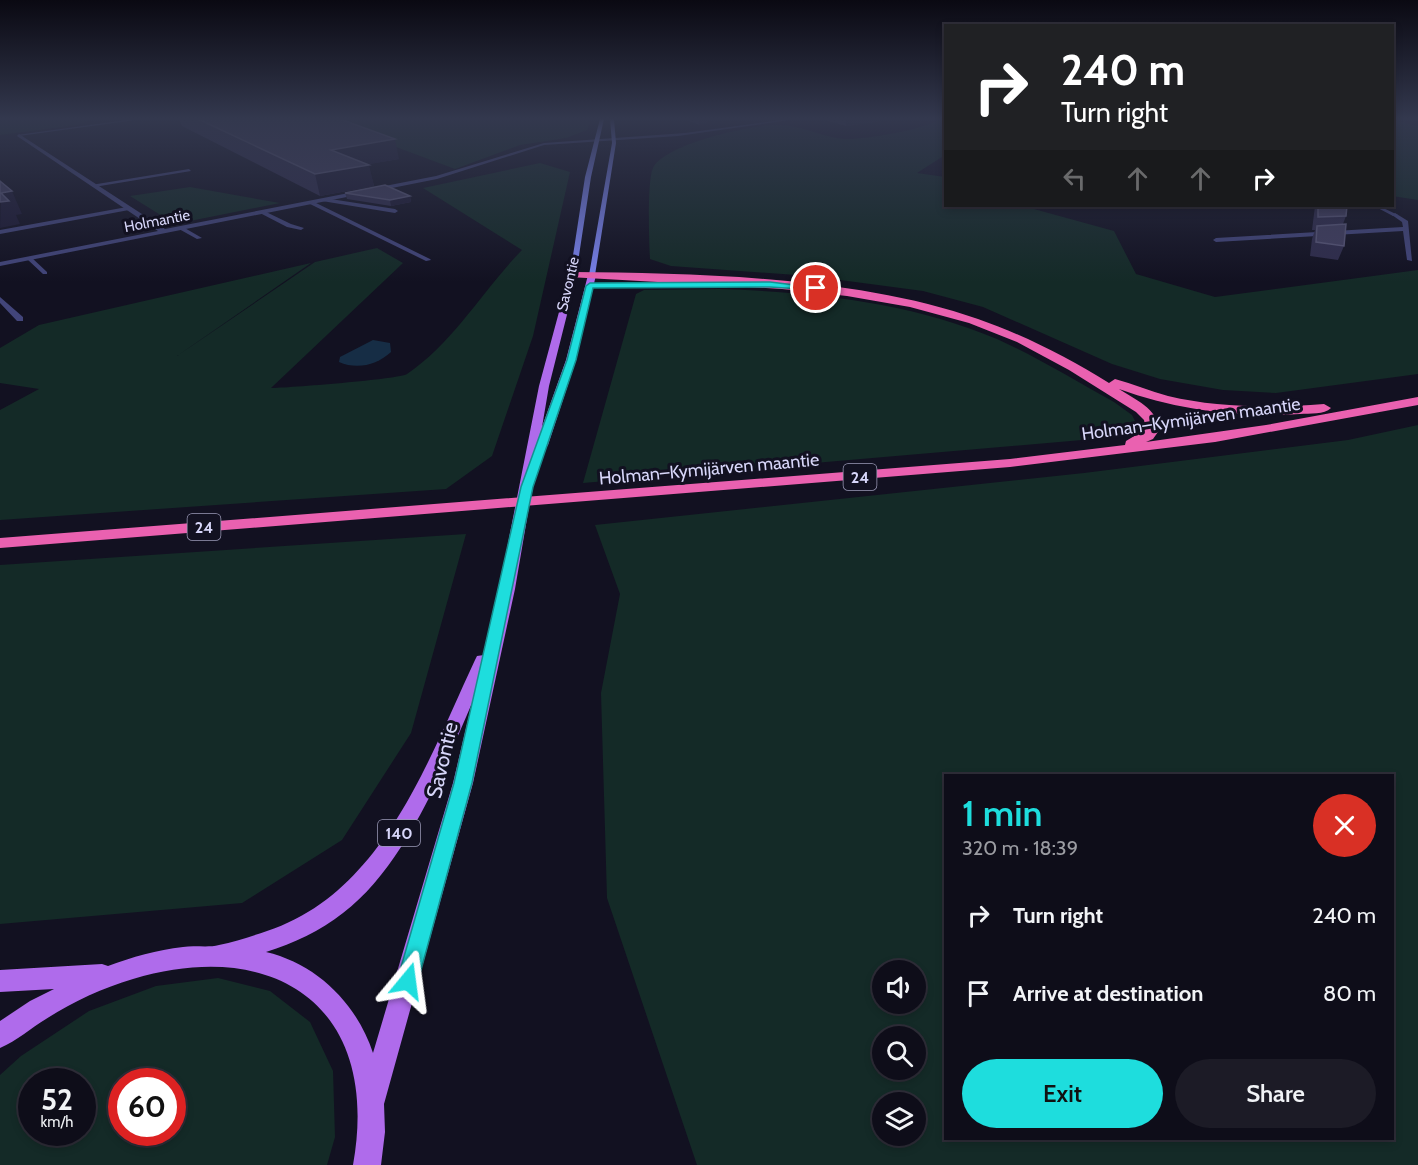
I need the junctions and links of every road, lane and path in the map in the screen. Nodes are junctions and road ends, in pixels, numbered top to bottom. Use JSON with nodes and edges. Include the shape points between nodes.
{"nodes":[{"id":1,"x":77,"y":173,"type":"edge"},
{"id":2,"x":168,"y":173,"type":"edge"},
{"id":3,"x":452,"y":173,"type":"edge"},
{"id":4,"x":590,"y":173,"type":"edge"},
{"id":5,"x":609,"y":173,"type":"edge"},
{"id":6,"x":94,"y":185,"type":"junction"},
{"id":7,"x":324,"y":200,"type":"junction"},
{"id":8,"x":312,"y":203,"type":"junction"},
{"id":9,"x":1378,"y":207,"type":"edge"},
{"id":10,"x":127,"y":209,"type":"junction"},
{"id":11,"x":395,"y":211,"type":"dead end"},
{"id":12,"x":262,"y":212,"type":"junction"},
{"id":13,"x":181,"y":228,"type":"junction"},
{"id":14,"x":300,"y":228,"type":"dead end"},
{"id":15,"x":1406,"y":229,"type":"junction"},
{"id":16,"x":163,"y":231,"type":"junction"},
{"id":17,"x":0,"y":232,"type":"edge"},
{"id":18,"x":199,"y":238,"type":"dead end"},
{"id":19,"x":1215,"y":240,"type":"dead end"},
{"id":20,"x":29,"y":258,"type":"junction"},
{"id":21,"x":428,"y":260,"type":"dead end"},
{"id":22,"x":1410,"y":260,"type":"dead end"},
{"id":23,"x":0,"y":264,"type":"edge"},
{"id":24,"x":45,"y":273,"type":"dead end"},
{"id":25,"x":572,"y":280,"type":"junction"},
{"id":26,"x":591,"y":280,"type":"junction"},
{"id":27,"x":0,"y":299,"type":"edge"},
{"id":28,"x":20,"y":319,"type":"dead end"},
{"id":29,"x":1074,"y":367,"type":"junction"},
{"id":30,"x":1418,"y":400,"type":"edge"},
{"id":31,"x":1104,"y":453,"type":"junction"},
{"id":32,"x":527,"y":487,"type":"junction"},
{"id":33,"x":0,"y":543,"type":"edge"},
{"id":34,"x":495,"y":636,"type":"junction"},
{"id":35,"x":223,"y":954,"type":"junction"},
{"id":36,"x":111,"y":975,"type":"junction"},
{"id":37,"x":0,"y":981,"type":"edge"},
{"id":38,"x":0,"y":1036,"type":"edge"},
{"id":39,"x":372,"y":1102,"type":"junction"},
{"id":40,"x":367,"y":1165,"type":"edge"}],
"edges":[{"from":1,"to":6,"type":"street"},
{"from":2,"to":6,"type":"street"},
{"from":3,"to":7,"type":"street","name":"Holmantie"},
{"from":4,"to":25,"type":"main road","name":"Savontie","number":"140"},
{"from":5,"to":26,"type":"main road","name":"Savontie","number":"140"},
{"from":6,"to":10,"type":"street"},
{"from":7,"to":8,"type":"street","name":"Holmantie"},
{"from":7,"to":11,"type":"street"},
{"from":8,"to":12,"type":"street","name":"Holmantie"},
{"from":8,"to":21,"type":"street"},
{"from":9,"to":15,"type":"street","via":[[1405,221]]},
{"from":10,"to":16,"type":"street"},
{"from":10,"to":17,"type":"street"},
{"from":12,"to":13,"type":"street","name":"Holmantie"},
{"from":12,"to":14,"type":"street"},
{"from":13,"to":16,"type":"street","name":"Holmantie"},
{"from":13,"to":18,"type":"street"},
{"from":15,"to":19,"type":"street"},
{"from":15,"to":22,"type":"street"},
{"from":16,"to":20,"type":"street","name":"Holmantie"},
{"from":20,"to":23,"type":"street","name":"Holmantie"},
{"from":20,"to":24,"type":"street"},
{"from":25,"to":26,"type":"highway"},
{"from":25,"to":32,"type":"main road","name":"Savontie","number":"140","via":[[544,386]]},
{"from":26,"to":29,"type":"highway","via":[[770,284],[859,294],[933,309],[1003,332]]},
{"from":26,"to":32,"type":"main road","name":"Savontie","number":"140","via":[[572,360]]},
{"from":27,"to":28,"type":"street"},
{"from":29,"to":30,"type":"highway","via":[[1149,395],[1234,411],[1299,411]]},
{"from":29,"to":31,"type":"highway","via":[[1122,396],[1150,419],[1153,429],[1148,436]]},
{"from":30,"to":31,"type":"highway","name":"Holman–Kymijärven maantie","number":"24","via":[[1319,420]]},
{"from":31,"to":33,"type":"highway","name":"Holman–Kymijärven maantie","number":"24","via":[[615,496]]},
{"from":32,"to":34,"type":"main road","name":"Savontie","number":"140"},
{"from":34,"to":35,"type":"main road","name":"Savontie","number":"140","via":[[401,830],[371,871],[335,907],[306,926]]},
{"from":34,"to":39,"type":"main road","name":"Savontie","number":"140","via":[[463,783]]},
{"from":35,"to":36,"type":"main road","number":"140","via":[[169,958]]},
{"from":35,"to":39,"type":"main road","number":"140","via":[[286,967],[316,985],[340,1010],[362,1050]]},
{"from":36,"to":37,"type":"main road"},
{"from":36,"to":38,"type":"main road","number":"140","via":[[60,998]]},
{"from":39,"to":40,"type":"main road","number":"140"}]}
